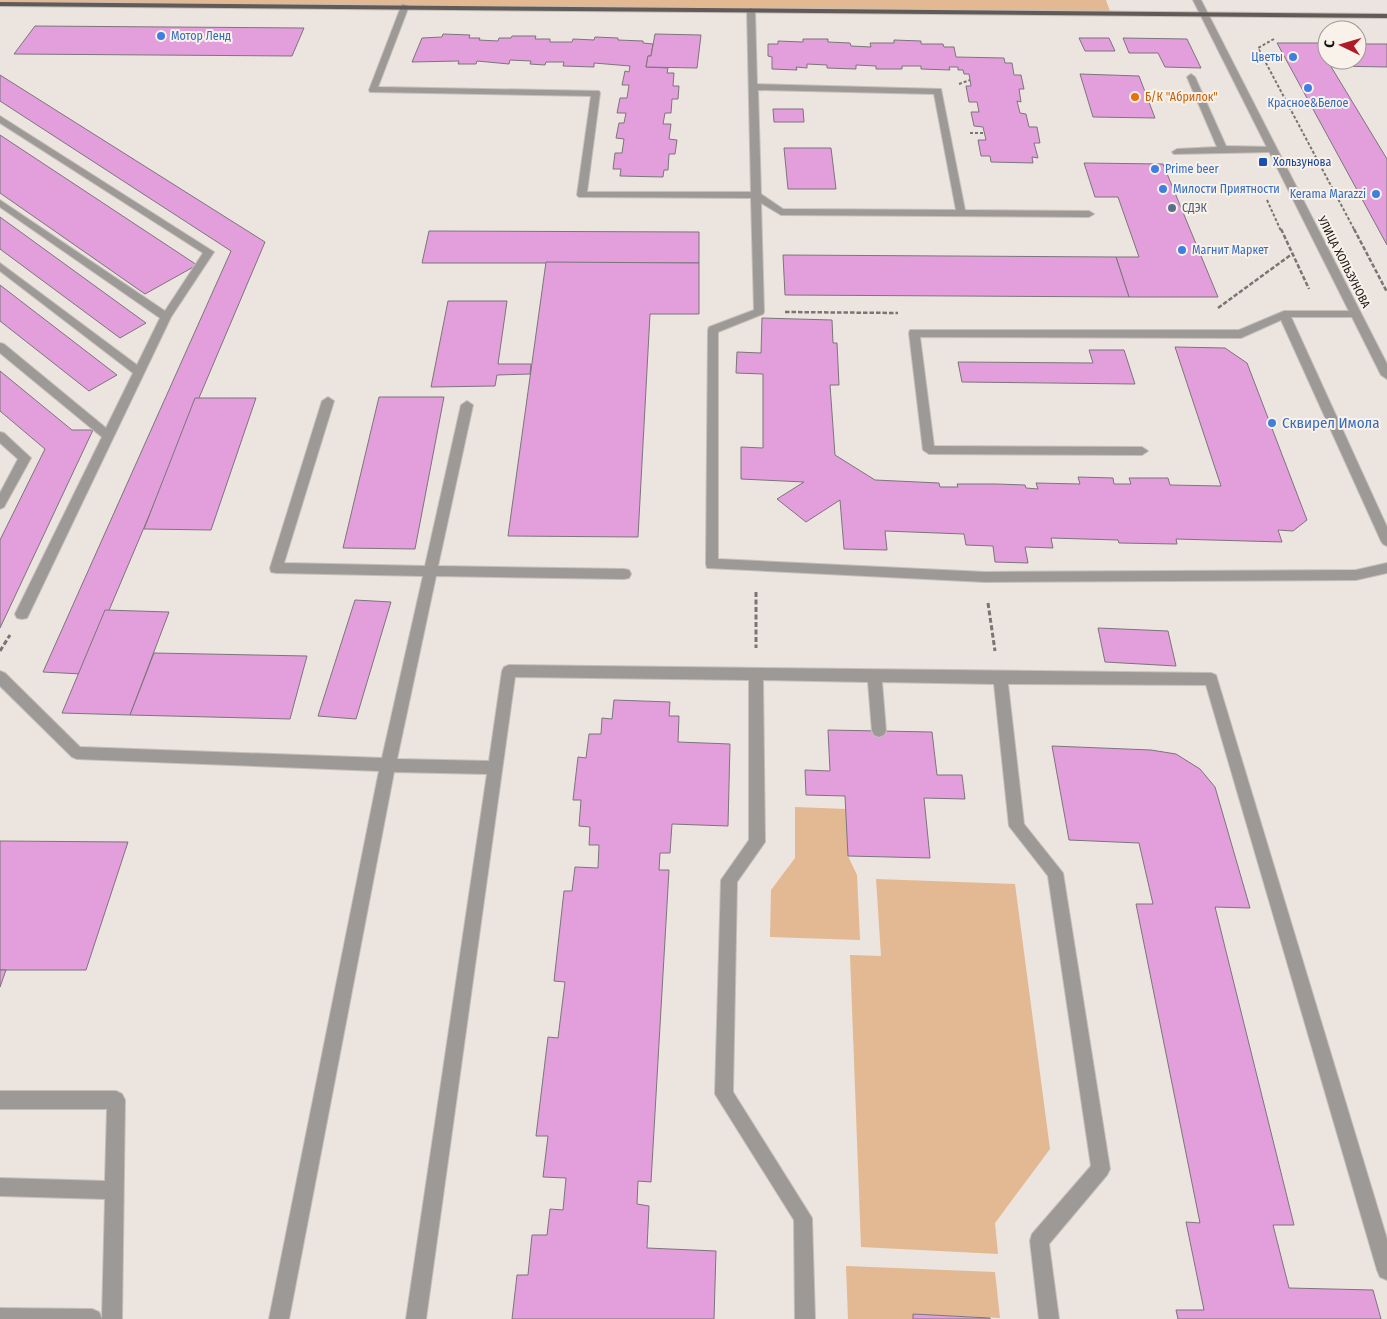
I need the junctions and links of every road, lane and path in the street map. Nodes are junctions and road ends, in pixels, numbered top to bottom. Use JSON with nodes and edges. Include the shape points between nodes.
{"nodes":[{"id":1,"x":1197,"y":0,"type":"edge"},
{"id":2,"x":0,"y":4,"type":"edge"},
{"id":3,"x":405,"y":6,"type":"junction"},
{"id":4,"x":751,"y":10,"type":"junction"},
{"id":5,"x":1204,"y":15,"type":"junction"},
{"id":6,"x":1387,"y":16,"type":"edge"},
{"id":7,"x":1281,"y":34,"type":"dead end"},
{"id":8,"x":1191,"y":77,"type":"dead end"},
{"id":9,"x":753,"y":87,"type":"junction"},
{"id":10,"x":0,"y":119,"type":"edge"},
{"id":11,"x":1222,"y":149,"type":"junction"},
{"id":12,"x":1273,"y":150,"type":"junction"},
{"id":13,"x":1176,"y":152,"type":"dead end"},
{"id":14,"x":1264,"y":193,"type":"dead end"},
{"id":15,"x":755,"y":195,"type":"junction"},
{"id":16,"x":0,"y":203,"type":"edge"},
{"id":17,"x":961,"y":213,"type":"junction"},
{"id":18,"x":1089,"y":214,"type":"dead end"},
{"id":19,"x":1292,"y":254,"type":"junction"},
{"id":20,"x":1326,"y":255,"type":"junction"},
{"id":21,"x":1368,"y":256,"type":"junction"},
{"id":22,"x":0,"y":266,"type":"edge"},
{"id":23,"x":1387,"y":292,"type":"edge"},
{"id":24,"x":1217,"y":308,"type":"dead end"},
{"id":25,"x":1284,"y":314,"type":"junction"},
{"id":26,"x":1321,"y":314,"type":"junction"},
{"id":27,"x":1356,"y":314,"type":"junction"},
{"id":28,"x":166,"y":317,"type":"junction"},
{"id":29,"x":0,"y":347,"type":"edge"},
{"id":30,"x":138,"y":372,"type":"junction"},
{"id":31,"x":1387,"y":375,"type":"edge"},
{"id":32,"x":328,"y":401,"type":"dead end"},
{"id":33,"x":467,"y":405,"type":"dead end"},
{"id":34,"x":0,"y":436,"type":"edge"},
{"id":35,"x":108,"y":436,"type":"junction"},
{"id":36,"x":1142,"y":452,"type":"dead end"},
{"id":37,"x":0,"y":504,"type":"edge"},
{"id":38,"x":1387,"y":541,"type":"edge"},
{"id":39,"x":756,"y":565,"type":"junction"},
{"id":40,"x":1387,"y":568,"type":"edge"},
{"id":41,"x":431,"y":571,"type":"junction"},
{"id":42,"x":624,"y":574,"type":"dead end"},
{"id":43,"x":985,"y":577,"type":"junction"},
{"id":44,"x":22,"y":614,"type":"dead end"},
{"id":45,"x":756,"y":674,"type":"junction"},
{"id":46,"x":875,"y":676,"type":"junction"},
{"id":47,"x":0,"y":677,"type":"edge"},
{"id":48,"x":1000,"y":678,"type":"junction"},
{"id":49,"x":879,"y":731,"type":"dead end"},
{"id":50,"x":388,"y":765,"type":"junction"},
{"id":51,"x":495,"y":768,"type":"junction"},
{"id":52,"x":0,"y":1100,"type":"edge"},
{"id":53,"x":0,"y":1188,"type":"edge"},
{"id":54,"x":114,"y":1190,"type":"junction"},
{"id":55,"x":1387,"y":1270,"type":"edge"},
{"id":56,"x":0,"y":1318,"type":"edge"},
{"id":57,"x":92,"y":1319,"type":"edge"},
{"id":58,"x":112,"y":1319,"type":"edge"},
{"id":59,"x":279,"y":1319,"type":"edge"},
{"id":60,"x":416,"y":1319,"type":"edge"},
{"id":61,"x":805,"y":1319,"type":"edge"},
{"id":62,"x":1049,"y":1319,"type":"edge"}],
"edges":[{"from":1,"to":5,"type":"street","name":"УЛИЦА ХОЛЬЗУНОВА"},
{"from":2,"to":3,"type":"main road"},
{"from":3,"to":4,"type":"main road"},
{"from":3,"to":15,"type":"street","via":[[373,90],[596,93],[582,195]]},
{"from":4,"to":5,"type":"main road"},
{"from":4,"to":9,"type":"street"},
{"from":5,"to":6,"type":"main road"},
{"from":5,"to":12,"type":"street","name":"УЛИЦА ХОЛЬЗУНОВА"},
{"from":7,"to":21,"type":"path","via":[[1258,48]]},
{"from":8,"to":11,"type":"street"},
{"from":9,"to":15,"type":"street"},
{"from":9,"to":17,"type":"street","via":[[938,91]]},
{"from":10,"to":28,"type":"street","via":[[209,252]]},
{"from":11,"to":12,"type":"street"},
{"from":11,"to":13,"type":"street"},
{"from":12,"to":20,"type":"street","name":"УЛИЦА ХОЛЬЗУНОВА"},
{"from":14,"to":19,"type":"path"},
{"from":15,"to":17,"type":"street","via":[[781,212]]},
{"from":15,"to":39,"type":"street","via":[[759,312],[713,330],[712,564]]},
{"from":16,"to":28,"type":"street"},
{"from":17,"to":18,"type":"street"},
{"from":19,"to":20,"type":"path"},
{"from":19,"to":24,"type":"path"},
{"from":19,"to":26,"type":"path"},
{"from":20,"to":21,"type":"path"},
{"from":20,"to":27,"type":"street","name":"УЛИЦА ХОЛЬЗУНОВА"},
{"from":21,"to":23,"type":"path"},
{"from":22,"to":30,"type":"street"},
{"from":25,"to":26,"type":"street"},
{"from":25,"to":36,"type":"lane","via":[[1241,334],[914,333],[928,450]]},
{"from":25,"to":38,"type":"street"},
{"from":26,"to":27,"type":"street"},
{"from":27,"to":31,"type":"street","name":"УЛИЦА ХОЛЬЗУНОВА"},
{"from":28,"to":30,"type":"street"},
{"from":29,"to":35,"type":"street"},
{"from":30,"to":35,"type":"street"},
{"from":32,"to":41,"type":"street","via":[[276,568]]},
{"from":33,"to":41,"type":"street"},
{"from":34,"to":37,"type":"street","via":[[25,458]]},
{"from":35,"to":44,"type":"street"},
{"from":39,"to":43,"type":"street"},
{"from":39,"to":45,"type":"path"},
{"from":40,"to":43,"type":"street","via":[[1356,575]]},
{"from":41,"to":42,"type":"street"},
{"from":41,"to":50,"type":"street"},
{"from":43,"to":48,"type":"path"},
{"from":45,"to":46,"type":"street"},
{"from":45,"to":51,"type":"street","via":[[509,671]]},
{"from":45,"to":61,"type":"street","via":[[758,842],[729,880],[724,1094],[803,1218]]},
{"from":46,"to":48,"type":"street"},
{"from":46,"to":49,"type":"street"},
{"from":47,"to":50,"type":"street","via":[[77,753]]},
{"from":48,"to":55,"type":"street","via":[[1211,679]]},
{"from":48,"to":62,"type":"street","via":[[1017,826],[1054,874],[1101,1169],[1039,1241]]},
{"from":50,"to":51,"type":"street"},
{"from":50,"to":59,"type":"street"},
{"from":51,"to":60,"type":"street"},
{"from":52,"to":54,"type":"street","via":[[116,1100]]},
{"from":53,"to":54,"type":"street"},
{"from":54,"to":58,"type":"street"},
{"from":56,"to":57,"type":"street"}]}
